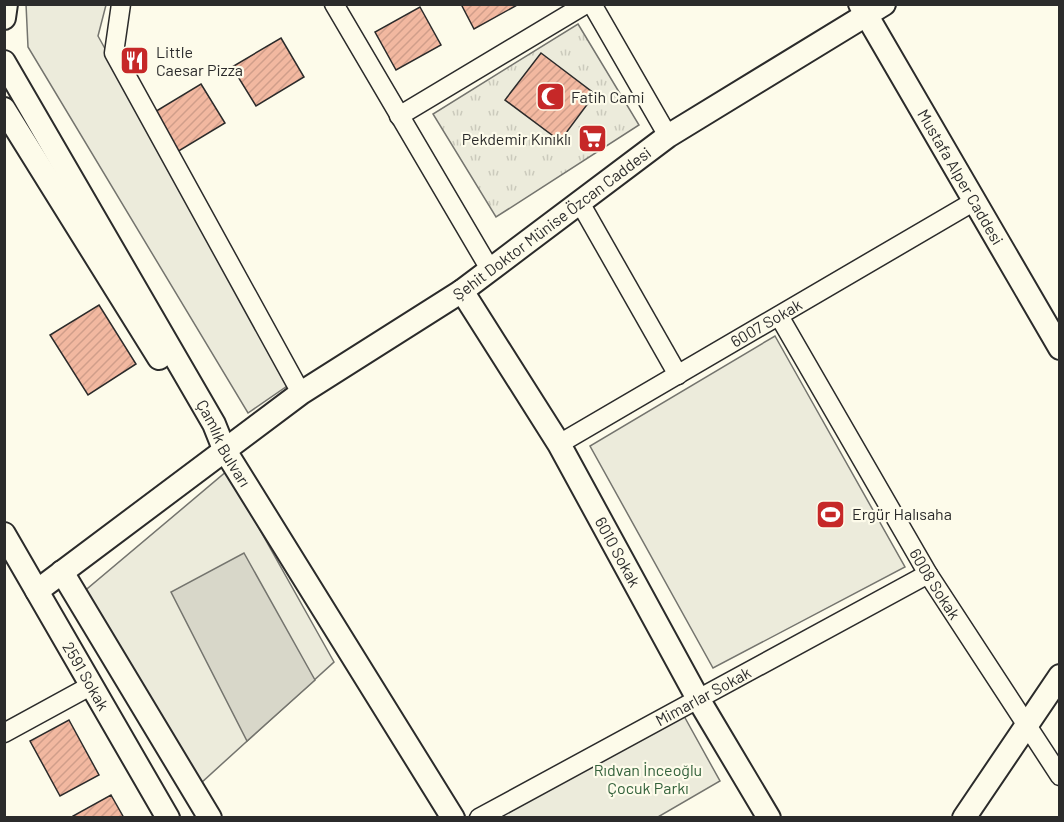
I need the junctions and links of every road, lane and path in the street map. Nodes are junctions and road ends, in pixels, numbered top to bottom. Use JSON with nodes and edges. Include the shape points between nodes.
{"nodes":[{"id":1,"x":6,"y":4,"type":"edge"},
{"id":2,"x":121,"y":4,"type":"edge"},
{"id":3,"x":334,"y":4,"type":"edge"},
{"id":4,"x":585,"y":4,"type":"edge"},
{"id":5,"x":592,"y":4,"type":"edge"},
{"id":6,"x":870,"y":8,"type":"edge"},
{"id":7,"x":4,"y":18,"type":"edge"},
{"id":8,"x":4,"y":49,"type":"edge"},
{"id":9,"x":7,"y":67,"type":"edge"},
{"id":10,"x":4,"y":109,"type":"edge"},
{"id":11,"x":399,"y":116,"type":"junction"},
{"id":12,"x":668,"y":136,"type":"junction"},
{"id":13,"x":579,"y":201,"type":"junction"},
{"id":14,"x":973,"y":202,"type":"junction"},
{"id":15,"x":491,"y":271,"type":"junction"},
{"id":16,"x":462,"y":291,"type":"junction"},
{"id":17,"x":779,"y":316,"type":"junction"},
{"id":18,"x":1059,"y":348,"type":"edge"},
{"id":19,"x":678,"y":375,"type":"junction"},
{"id":20,"x":301,"y":393,"type":"junction"},
{"id":21,"x":559,"y":444,"type":"junction"},
{"id":22,"x":224,"y":449,"type":"junction"},
{"id":23,"x":7,"y":544,"type":"edge"},
{"id":24,"x":62,"y":572,"type":"junction"},
{"id":25,"x":928,"y":574,"type":"junction"},
{"id":26,"x":38,"y":591,"type":"junction"},
{"id":27,"x":1059,"y":676,"type":"edge"},
{"id":28,"x":92,"y":685,"type":"junction"},
{"id":29,"x":697,"y":697,"type":"junction"},
{"id":30,"x":1026,"y":725,"type":"junction"},
{"id":31,"x":4,"y":733,"type":"edge"},
{"id":32,"x":1059,"y":776,"type":"edge"},
{"id":33,"x":168,"y":818,"type":"edge"},
{"id":34,"x":210,"y":818,"type":"edge"},
{"id":35,"x":453,"y":818,"type":"edge"},
{"id":36,"x":479,"y":818,"type":"edge"},
{"id":37,"x":769,"y":818,"type":"edge"},
{"id":38,"x":964,"y":818,"type":"edge"}],
"edges":[{"from":1,"to":7,"type":"street"},
{"from":2,"to":20,"type":"street","via":[[114,53]]},
{"from":3,"to":11,"type":"street"},
{"from":4,"to":11,"type":"street"},
{"from":5,"to":12,"type":"street"},
{"from":6,"to":12,"type":"street","name":"Şehit Doktor Münise Özcan Caddesi"},
{"from":6,"to":14,"type":"street","name":"Mustafa Alper Caddesi"},
{"from":8,"to":9,"type":"street","name":"Çamlık Bulvarı"},
{"from":9,"to":22,"type":"street","name":"Çamlık Bulvarı","via":[[208,413]]},
{"from":10,"to":22,"type":"street","via":[[201,427]]},
{"from":11,"to":15,"type":"street"},
{"from":12,"to":13,"type":"street","name":"Şehit Doktor Münise Özcan Caddesi"},
{"from":13,"to":15,"type":"street","name":"Şehit Doktor Münise Özcan Caddesi"},
{"from":13,"to":19,"type":"street"},
{"from":14,"to":17,"type":"street","name":"6007 Sokak"},
{"from":14,"to":18,"type":"street","name":"Mustafa Alper Caddesi"},
{"from":15,"to":16,"type":"street","name":"Şehit Doktor Münise Özcan Caddesi"},
{"from":16,"to":20,"type":"street","name":"Şehit Doktor Münise Özcan Caddesi"},
{"from":16,"to":21,"type":"street","name":"6010 Sokak"},
{"from":17,"to":19,"type":"street","name":"6007 Sokak"},
{"from":17,"to":25,"type":"street","name":"6008 Sokak"},
{"from":19,"to":21,"type":"street","name":"6007 Sokak"},
{"from":20,"to":22,"type":"street","name":"Şehit Doktor Münise Özcan Caddesi"},
{"from":21,"to":29,"type":"street","name":"6010 Sokak"},
{"from":22,"to":24,"type":"street","name":"Şehit Doktor Münise Özcan Caddesi"},
{"from":22,"to":35,"type":"street","name":"Çamlık Bulvarı"},
{"from":23,"to":26,"type":"street","name":"2591 Sokak"},
{"from":24,"to":26,"type":"street","name":"Şehit Doktor Münise Özcan Caddesi"},
{"from":24,"to":34,"type":"street","name":"2591 Sokak"},
{"from":25,"to":29,"type":"street","name":"Mimarlar Sokak"},
{"from":25,"to":30,"type":"street","name":"6008 Sokak"},
{"from":26,"to":28,"type":"street","name":"2591 Sokak"},
{"from":27,"to":30,"type":"street"},
{"from":28,"to":31,"type":"street"},
{"from":28,"to":33,"type":"street","name":"2591 Sokak"},
{"from":29,"to":36,"type":"street","name":"Mimarlar Sokak"},
{"from":29,"to":37,"type":"street","name":"6010 Sokak"},
{"from":30,"to":32,"type":"street","name":"6008 Sokak"},
{"from":30,"to":38,"type":"street"}]}
